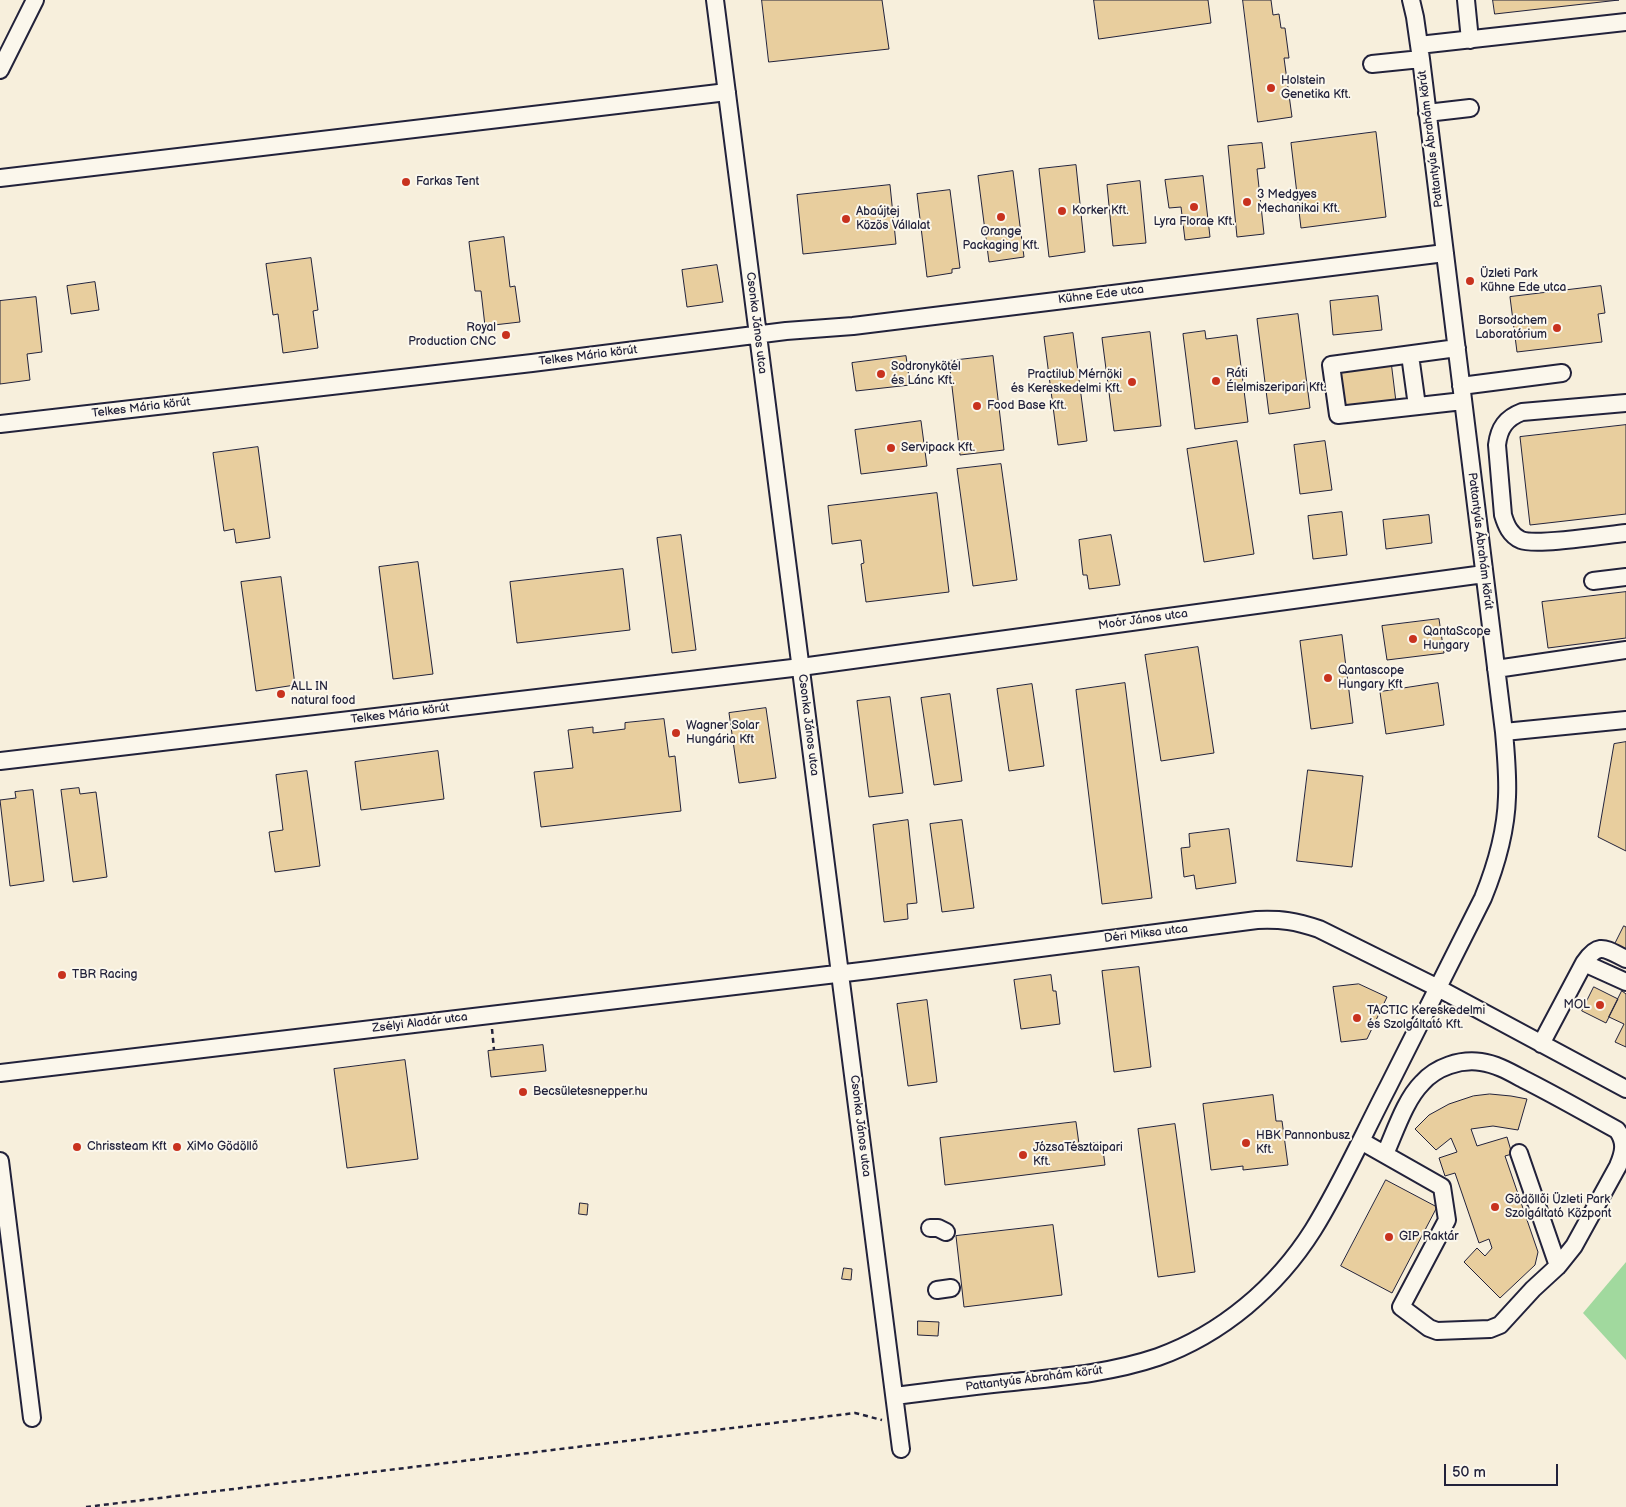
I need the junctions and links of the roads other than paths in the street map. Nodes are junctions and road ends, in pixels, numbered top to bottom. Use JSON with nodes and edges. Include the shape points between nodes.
{"nodes":[{"id":1,"x":35,"y":0,"type":"edge"},
{"id":2,"x":715,"y":0,"type":"edge"},
{"id":3,"x":1411,"y":0,"type":"edge"},
{"id":4,"x":1466,"y":0,"type":"edge"},
{"id":5,"x":1626,"y":22,"type":"edge"},
{"id":6,"x":1470,"y":40,"type":"junction"},
{"id":7,"x":1420,"y":52,"type":"junction"},
{"id":8,"x":1372,"y":64,"type":"dead end"},
{"id":9,"x":0,"y":70,"type":"edge"},
{"id":10,"x":726,"y":92,"type":"junction"},
{"id":11,"x":1470,"y":108,"type":"dead end"},
{"id":12,"x":1427,"y":113,"type":"junction"},
{"id":13,"x":0,"y":178,"type":"edge"},
{"id":14,"x":1445,"y":253,"type":"junction"},
{"id":15,"x":758,"y":334,"type":"junction"},
{"id":16,"x":1457,"y":348,"type":"junction"},
{"id":17,"x":1410,"y":355,"type":"junction"},
{"id":18,"x":1562,"y":373,"type":"dead end"},
{"id":19,"x":1462,"y":393,"type":"junction"},
{"id":20,"x":1626,"y":403,"type":"edge"},
{"id":21,"x":1417,"y":406,"type":"junction"},
{"id":22,"x":0,"y":424,"type":"edge"},
{"id":23,"x":1498,"y":464,"type":"junction"},
{"id":24,"x":1472,"y":468,"type":"junction"},
{"id":25,"x":1626,"y":533,"type":"edge"},
{"id":26,"x":1484,"y":574,"type":"junction"},
{"id":27,"x":1626,"y":577,"type":"edge"},
{"id":28,"x":1594,"y":581,"type":"dead end"},
{"id":29,"x":1626,"y":650,"type":"edge"},
{"id":30,"x":801,"y":667,"type":"junction"},
{"id":31,"x":1496,"y":669,"type":"junction"},
{"id":32,"x":1626,"y":720,"type":"edge"},
{"id":33,"x":1504,"y":732,"type":"junction"},
{"id":34,"x":0,"y":761,"type":"edge"},
{"id":35,"x":1626,"y":959,"type":"edge"},
{"id":36,"x":1584,"y":963,"type":"junction"},
{"id":37,"x":840,"y":973,"type":"junction"},
{"id":38,"x":1626,"y":982,"type":"edge"},
{"id":39,"x":1438,"y":988,"type":"junction"},
{"id":40,"x":1541,"y":1044,"type":"junction"},
{"id":41,"x":0,"y":1073,"type":"edge"},
{"id":42,"x":1626,"y":1089,"type":"edge"},
{"id":43,"x":1361,"y":1140,"type":"junction"},
{"id":44,"x":1519,"y":1153,"type":"dead end"},
{"id":45,"x":1385,"y":1154,"type":"junction"},
{"id":46,"x":0,"y":1161,"type":"edge"},
{"id":47,"x":1558,"y":1266,"type":"junction"},
{"id":48,"x":895,"y":1396,"type":"junction"},
{"id":49,"x":32,"y":1418,"type":"dead end"},
{"id":50,"x":901,"y":1450,"type":"dead end"}],
"edges":[{"from":1,"to":9,"type":"street"},
{"from":2,"to":10,"type":"street","name":"Csonka János utca"},
{"from":3,"to":7,"type":"street","name":"Pattantyús Ábrahám körút"},
{"from":4,"to":6,"type":"street"},
{"from":5,"to":6,"type":"street"},
{"from":6,"to":7,"type":"street"},
{"from":7,"to":8,"type":"street"},
{"from":7,"to":12,"type":"street","name":"Pattantyús Ábrahám körút"},
{"from":10,"to":13,"type":"street"},
{"from":10,"to":15,"type":"street","name":"Csonka János utca"},
{"from":11,"to":12,"type":"street"},
{"from":12,"to":14,"type":"street","name":"Pattantyús Ábrahám körút"},
{"from":14,"to":15,"type":"street","name":"Kühne Ede utca","via":[[853,326]]},
{"from":14,"to":16,"type":"street","name":"Pattantyús Ábrahám körút"},
{"from":15,"to":22,"type":"street","name":"Telkes Mária körút"},
{"from":15,"to":30,"type":"street","name":"Csonka János utca"},
{"from":16,"to":17,"type":"street"},
{"from":16,"to":19,"type":"street","name":"Pattantyús Ábrahám körút"},
{"from":17,"to":21,"type":"street"},
{"from":17,"to":21,"type":"street","via":[[1331,365],[1338,415]]},
{"from":18,"to":19,"type":"street"},
{"from":19,"to":21,"type":"street"},
{"from":19,"to":24,"type":"street","name":"Pattantyús Ábrahám körút"},
{"from":20,"to":23,"type":"street","via":[[1522,412],[1511,416],[1498,434]]},
{"from":23,"to":24,"type":"street"},
{"from":23,"to":25,"type":"street","via":[[1506,526],[1521,540]]},
{"from":24,"to":26,"type":"street","name":"Pattantyús Ábrahám körút"},
{"from":26,"to":30,"type":"street","name":"Moór János utca"},
{"from":26,"to":31,"type":"street","name":"Pattantyús Ábrahám körút"},
{"from":27,"to":28,"type":"street"},
{"from":29,"to":31,"type":"street"},
{"from":30,"to":34,"type":"street","name":"Telkes Mária körút"},
{"from":30,"to":37,"type":"street","name":"Csonka János utca"},
{"from":31,"to":33,"type":"street","name":"Pattantyús Ábrahám körút"},
{"from":32,"to":33,"type":"street"},
{"from":33,"to":39,"type":"street","name":"Pattantyús Ábrahám körút","via":[[1508,798],[1503,837],[1483,898]]},
{"from":35,"to":36,"type":"street","via":[[1609,950],[1598,949],[1592,951]]},
{"from":36,"to":38,"type":"street"},
{"from":36,"to":40,"type":"street"},
{"from":37,"to":39,"type":"street","name":"Déri Miksa utca","via":[[1281,919],[1318,929]]},
{"from":37,"to":41,"type":"street","name":"Zsélyi Aladár utca"},
{"from":37,"to":48,"type":"street","name":"Csonka János utca"},
{"from":39,"to":40,"type":"street","name":"Déri Miksa utca"},
{"from":39,"to":43,"type":"street","name":"Pattantyús Ábrahám körút"},
{"from":40,"to":42,"type":"street","name":"Déri Miksa utca"},
{"from":43,"to":45,"type":"street"},
{"from":43,"to":48,"type":"street","name":"Pattantyús Ábrahám körút","via":[[1330,1201],[1297,1252],[1263,1291],[1222,1325],[1203,1336],[1159,1356],[1112,1370]]},
{"from":44,"to":47,"type":"street"},
{"from":45,"to":47,"type":"street","via":[[1442,1186],[1447,1220],[1401,1307],[1429,1328],[1445,1332],[1490,1329],[1500,1325]]},
{"from":45,"to":47,"type":"street","via":[[1413,1094],[1422,1082],[1445,1067],[1470,1061],[1498,1066],[1617,1130],[1624,1140],[1623,1154],[1574,1246]]},
{"from":46,"to":49,"type":"street"},
{"from":48,"to":50,"type":"street","name":"Csonka János utca"}]}
